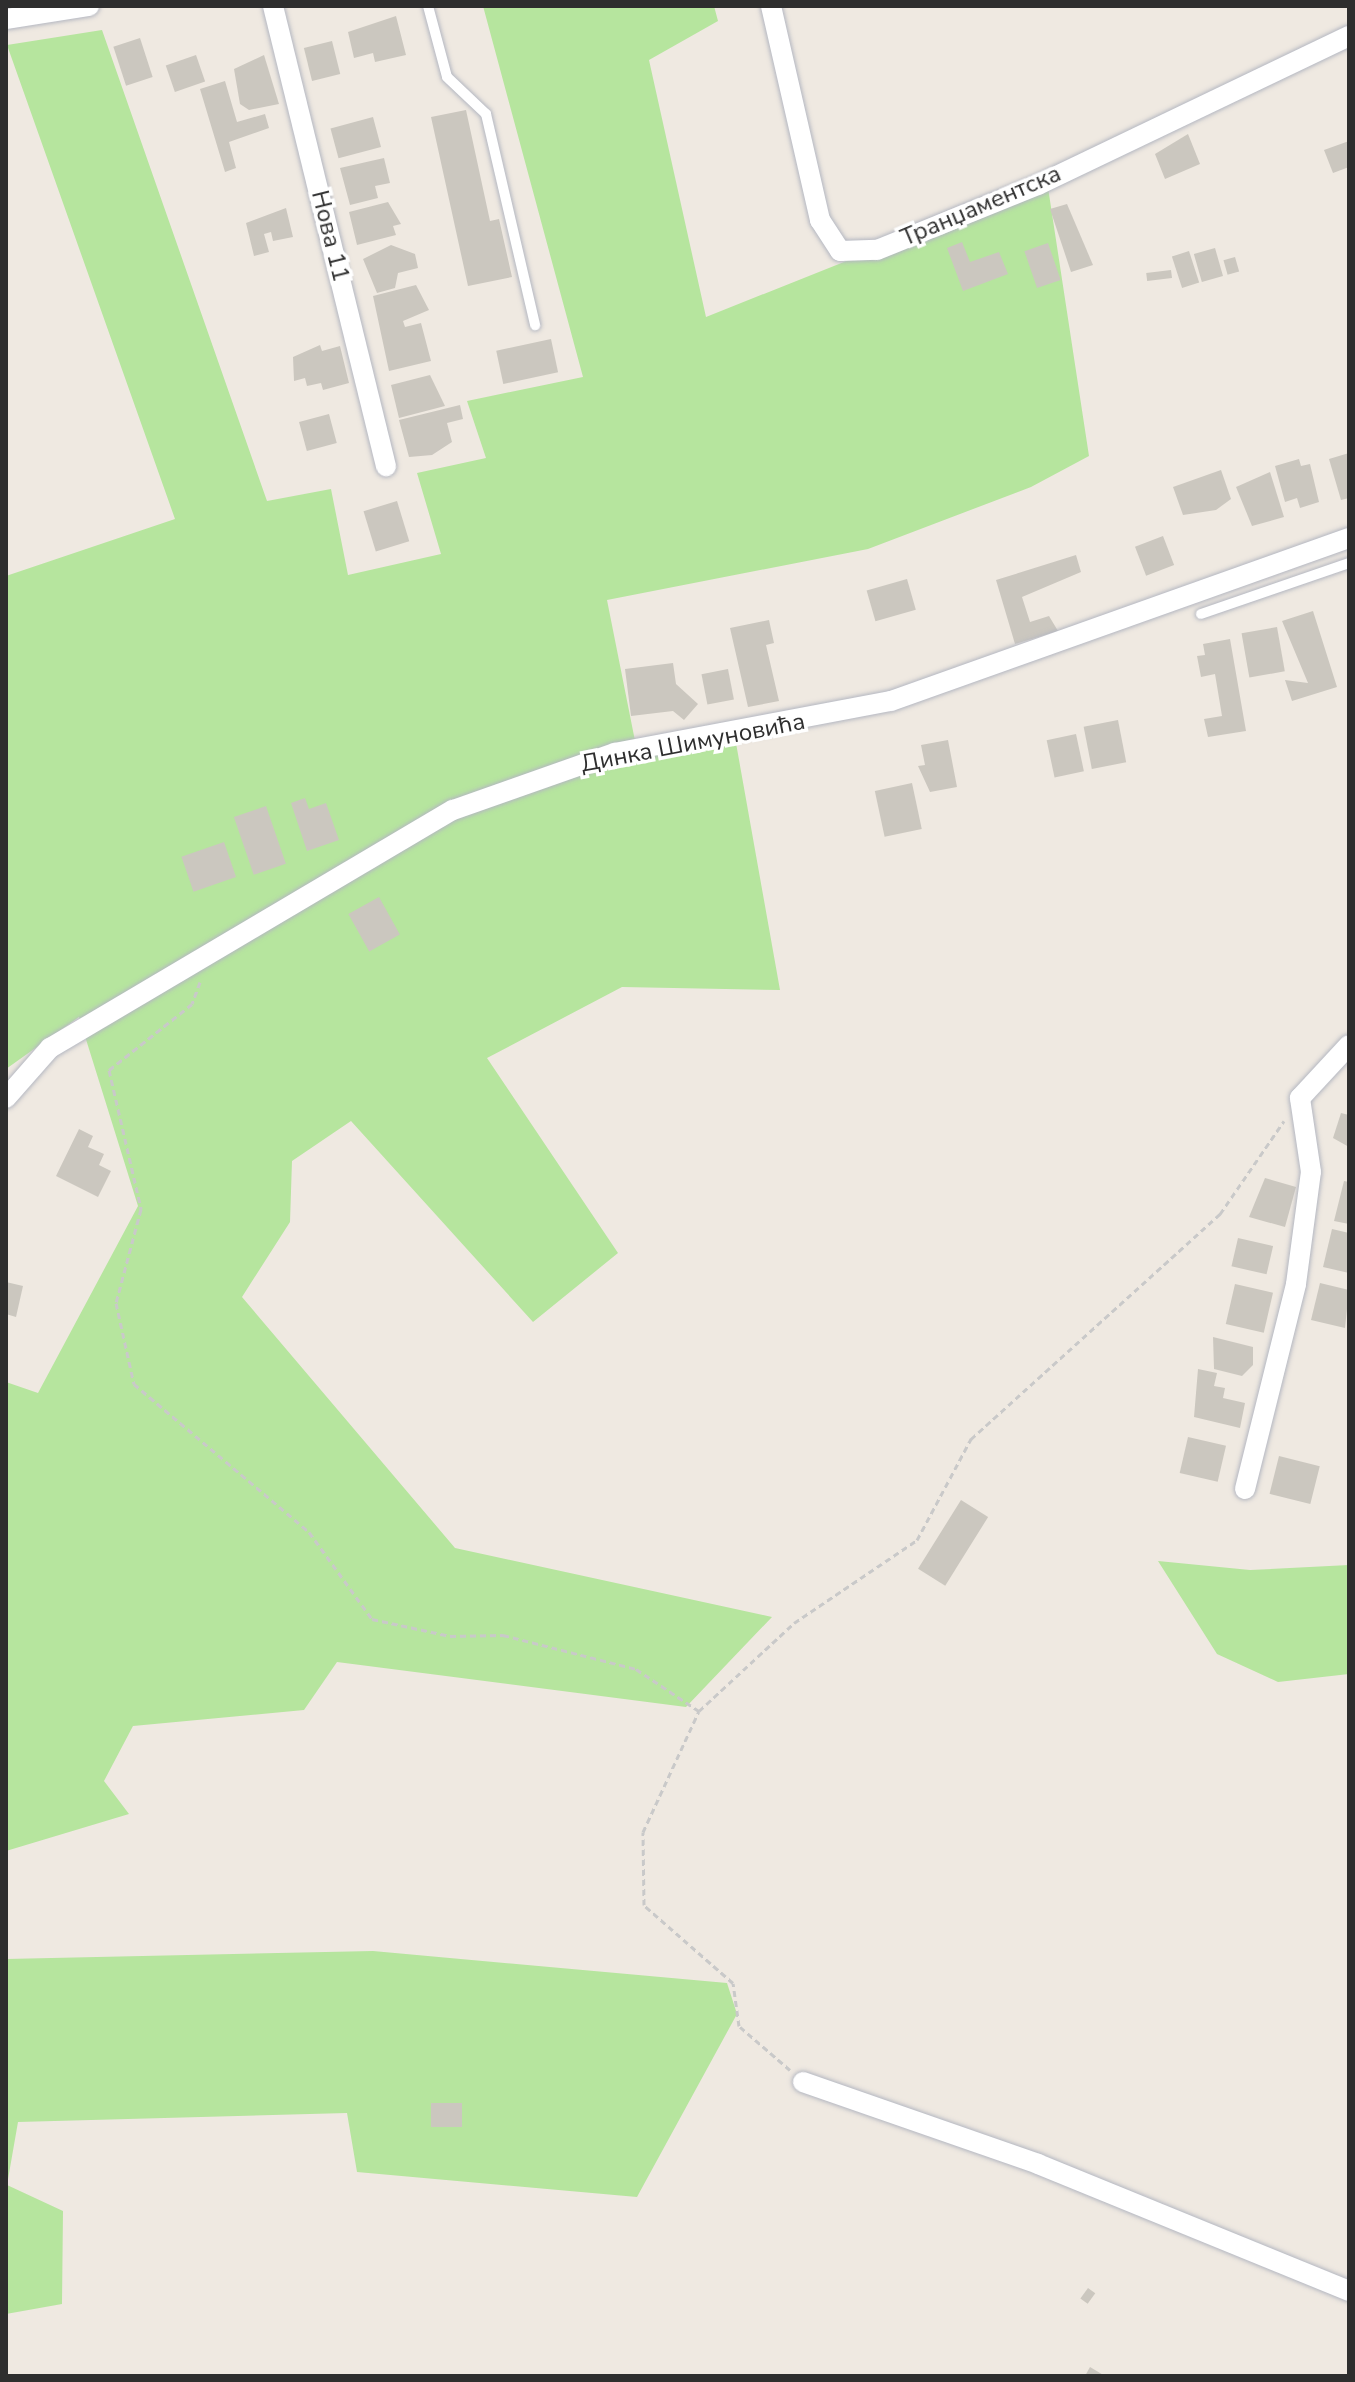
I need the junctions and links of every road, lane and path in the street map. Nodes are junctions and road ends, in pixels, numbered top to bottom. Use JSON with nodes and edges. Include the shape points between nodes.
{"nodes":[{"id":1,"x":89,"y":6,"type":"edge"},
{"id":2,"x":273,"y":6,"type":"edge"},
{"id":3,"x":428,"y":6,"type":"edge"},
{"id":4,"x":771,"y":6,"type":"edge"},
{"id":5,"x":6,"y":19,"type":"edge"},
{"id":6,"x":1349,"y":36,"type":"edge"},
{"id":7,"x":535,"y":325,"type":"dead end"},
{"id":8,"x":386,"y":466,"type":"dead end"},
{"id":9,"x":1349,"y":538,"type":"edge"},
{"id":10,"x":1349,"y":563,"type":"edge"},
{"id":11,"x":1201,"y":614,"type":"dead end"},
{"id":12,"x":202,"y":962,"type":"junction"},
{"id":13,"x":1349,"y":1045,"type":"edge"},
{"id":14,"x":6,"y":1098,"type":"edge"},
{"id":15,"x":1300,"y":1098,"type":"junction"},
{"id":16,"x":1245,"y":1489,"type":"dead end"},
{"id":17,"x":699,"y":1711,"type":"junction"},
{"id":18,"x":803,"y":2082,"type":"joint"},
{"id":19,"x":1349,"y":2291,"type":"edge"}],
"edges":[{"from":1,"to":5,"type":"street"},
{"from":2,"to":8,"type":"street","name":"Нова 11"},
{"from":3,"to":7,"type":"lane","via":[[447,77],[486,114]]},
{"from":4,"to":6,"type":"street","name":"Транџаментска","via":[[820,220],[840,251],[877,250],[1038,185]]},
{"from":9,"to":12,"type":"street","name":"Динка Шимуновића","via":[[891,701],[615,753],[537,777],[377,851]]},
{"from":10,"to":11,"type":"lane"},
{"from":12,"to":14,"type":"street","name":"Динка Шимуновића","via":[[50,1048]]},
{"from":12,"to":17,"type":"path","via":[[192,1004],[109,1070],[141,1209],[116,1303],[134,1384],[309,1532],[372,1619],[450,1636],[503,1635],[636,1669]]},
{"from":13,"to":15,"type":"street"},
{"from":15,"to":16,"type":"street","via":[[1311,1172],[1296,1284]]},
{"from":15,"to":17,"type":"path","via":[[1220,1214],[971,1439],[917,1540],[794,1623]]},
{"from":17,"to":18,"type":"path","via":[[643,1832],[644,1905],[733,1983],[739,2026]]},
{"from":18,"to":19,"type":"street","via":[[1038,2164]]}]}
